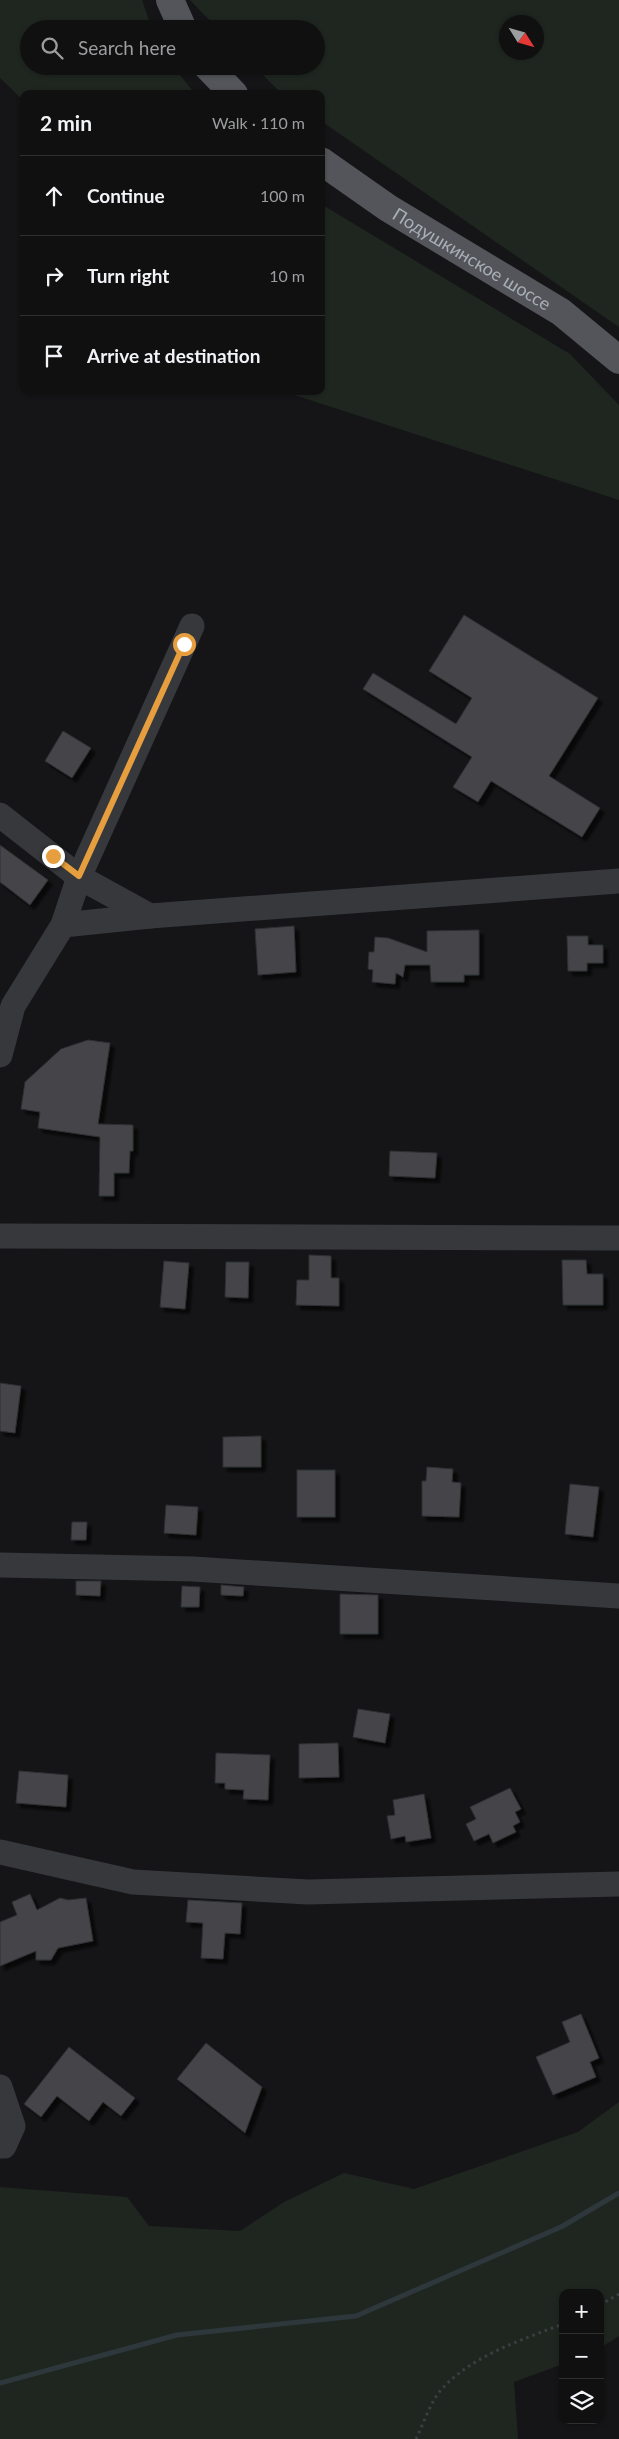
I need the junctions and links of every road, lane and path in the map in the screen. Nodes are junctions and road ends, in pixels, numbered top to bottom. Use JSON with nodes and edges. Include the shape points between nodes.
{"nodes":[{"id":1,"x":170,"y":0,"type":"edge"},
{"id":2,"x":179,"y":20,"type":"edge"},
{"id":3,"x":216,"y":75,"type":"edge"},
{"id":4,"x":230,"y":90,"type":"edge"},
{"id":5,"x":325,"y":164,"type":"edge"},
{"id":6,"x":619,"y":360,"type":"edge"},
{"id":7,"x":192,"y":626,"type":"dead end"},
{"id":8,"x":0,"y":814,"type":"edge"},
{"id":9,"x":79,"y":876,"type":"junction"},
{"id":10,"x":619,"y":881,"type":"edge"},
{"id":11,"x":150,"y":916,"type":"junction"},
{"id":12,"x":63,"y":926,"type":"junction"},
{"id":13,"x":0,"y":1055,"type":"edge"},
{"id":14,"x":0,"y":1236,"type":"edge"},
{"id":15,"x":619,"y":1238,"type":"edge"},
{"id":16,"x":0,"y":1564,"type":"edge"},
{"id":17,"x":619,"y":1596,"type":"edge"},
{"id":18,"x":0,"y":1852,"type":"edge"},
{"id":19,"x":619,"y":1884,"type":"edge"},
{"id":20,"x":0,"y":2087,"type":"edge"},
{"id":21,"x":6,"y":2136,"type":"edge"},
{"id":22,"x":619,"y":2294,"type":"edge"},
{"id":23,"x":604,"y":2303,"type":"edge"},
{"id":24,"x":559,"y":2326,"type":"edge"},
{"id":25,"x":416,"y":2439,"type":"edge"}],
"edges":[{"from":1,"to":2,"type":"main road"},
{"from":3,"to":4,"type":"main road"},
{"from":5,"to":6,"type":"main road","name":"Подушкинское шоссе","via":[[388,208],[561,312]]},
{"from":7,"to":9,"type":"street"},
{"from":8,"to":9,"type":"street"},
{"from":9,"to":11,"type":"street"},
{"from":9,"to":12,"type":"street"},
{"from":10,"to":11,"type":"street"},
{"from":11,"to":12,"type":"street"},
{"from":12,"to":13,"type":"street","via":[[14,1006]]},
{"from":14,"to":15,"type":"street"},
{"from":16,"to":17,"type":"street","via":[[193,1570]]},
{"from":18,"to":19,"type":"street","via":[[133,1882],[308,1892]]},
{"from":20,"to":21,"type":"street"},
{"from":22,"to":23,"type":"path"},
{"from":24,"to":25,"type":"path","via":[[477,2361],[440,2391]]}]}
